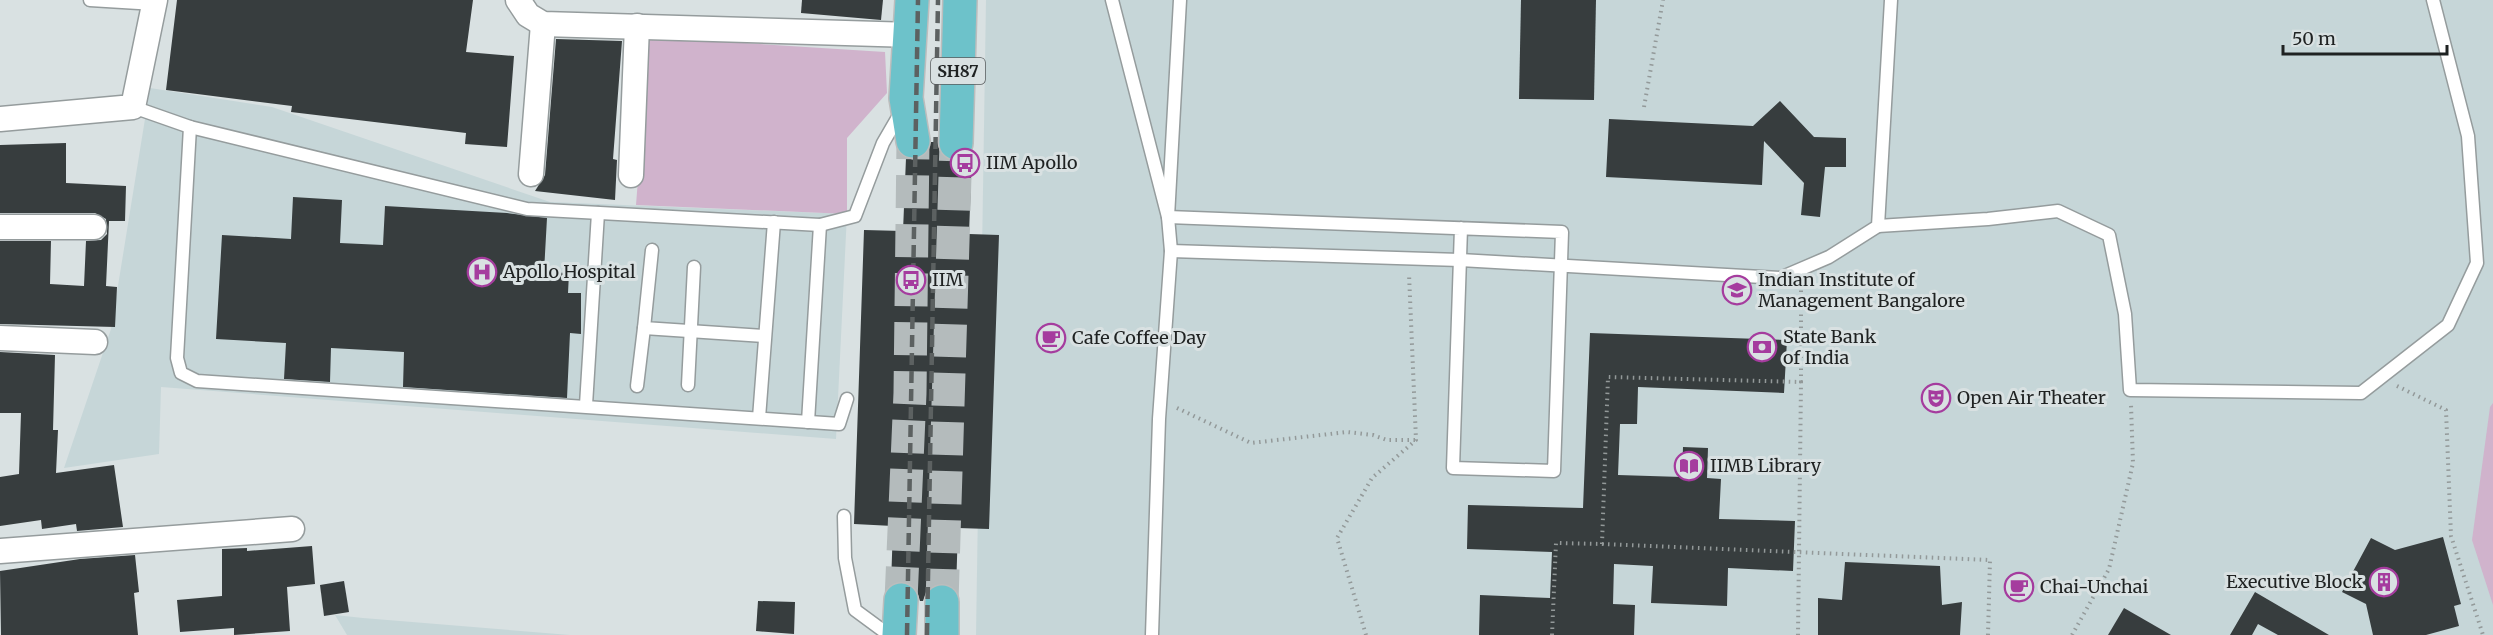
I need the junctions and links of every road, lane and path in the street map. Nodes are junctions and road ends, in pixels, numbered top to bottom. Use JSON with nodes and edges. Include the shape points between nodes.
{"nodes":[{"id":1,"x":90,"y":0,"type":"edge"},
{"id":2,"x":518,"y":0,"type":"edge"},
{"id":3,"x":912,"y":0,"type":"edge"},
{"id":4,"x":960,"y":0,"type":"edge"},
{"id":5,"x":1112,"y":0,"type":"edge"},
{"id":6,"x":1180,"y":0,"type":"edge"},
{"id":7,"x":1663,"y":0,"type":"edge"},
{"id":8,"x":1891,"y":0,"type":"edge"},
{"id":9,"x":2433,"y":0,"type":"edge"},
{"id":10,"x":155,"y":2,"type":"edge"},
{"id":11,"x":543,"y":24,"type":"junction"},
{"id":12,"x":638,"y":26,"type":"junction"},
{"id":13,"x":912,"y":35,"type":"junction"},
{"id":14,"x":906,"y":98,"type":"junction"},
{"id":15,"x":133,"y":107,"type":"junction"},
{"id":16,"x":1644,"y":107,"type":"dead end"},
{"id":17,"x":0,"y":119,"type":"edge"},
{"id":18,"x":190,"y":127,"type":"junction"},
{"id":19,"x":913,"y":141,"type":"tunnel mouth"},
{"id":20,"x":956,"y":143,"type":"tunnel mouth"},
{"id":21,"x":531,"y":174,"type":"dead end"},
{"id":22,"x":631,"y":175,"type":"dead end"},
{"id":23,"x":598,"y":213,"type":"junction"},
{"id":24,"x":1168,"y":217,"type":"junction"},
{"id":25,"x":774,"y":222,"type":"junction"},
{"id":26,"x":820,"y":225,"type":"junction"},
{"id":27,"x":0,"y":226,"type":"edge"},
{"id":28,"x":1878,"y":226,"type":"junction"},
{"id":29,"x":94,"y":227,"type":"dead end"},
{"id":30,"x":1461,"y":228,"type":"junction"},
{"id":31,"x":652,"y":250,"type":"dead end"},
{"id":32,"x":1171,"y":251,"type":"junction"},
{"id":33,"x":1409,"y":260,"type":"junction"},
{"id":34,"x":1460,"y":260,"type":"junction"},
{"id":35,"x":694,"y":267,"type":"dead end"},
{"id":36,"x":1560,"y":267,"type":"junction"},
{"id":37,"x":1801,"y":269,"type":"junction"},
{"id":38,"x":644,"y":328,"type":"junction"},
{"id":39,"x":692,"y":332,"type":"junction"},
{"id":40,"x":764,"y":336,"type":"junction"},
{"id":41,"x":0,"y":338,"type":"edge"},
{"id":42,"x":95,"y":342,"type":"dead end"},
{"id":43,"x":2381,"y":377,"type":"junction"},
{"id":44,"x":1801,"y":382,"type":"junction"},
{"id":45,"x":688,"y":385,"type":"dead end"},
{"id":46,"x":637,"y":386,"type":"dead end"},
{"id":47,"x":2130,"y":390,"type":"junction"},
{"id":48,"x":847,"y":399,"type":"dead end"},
{"id":49,"x":1162,"y":404,"type":"junction"},
{"id":50,"x":586,"y":405,"type":"junction"},
{"id":51,"x":759,"y":418,"type":"junction"},
{"id":52,"x":808,"y":422,"type":"junction"},
{"id":53,"x":1416,"y":440,"type":"junction"},
{"id":54,"x":844,"y":516,"type":"dead end"},
{"id":55,"x":292,"y":529,"type":"dead end"},
{"id":56,"x":1602,"y":544,"type":"junction"},
{"id":57,"x":0,"y":551,"type":"edge"},
{"id":58,"x":1799,"y":551,"type":"junction"},
{"id":59,"x":901,"y":600,"type":"tunnel mouth"},
{"id":60,"x":942,"y":602,"type":"tunnel mouth"},
{"id":61,"x":889,"y":635,"type":"edge"},
{"id":62,"x":899,"y":635,"type":"edge"},
{"id":63,"x":942,"y":635,"type":"edge"},
{"id":64,"x":1152,"y":635,"type":"edge"},
{"id":65,"x":1366,"y":635,"type":"edge"},
{"id":66,"x":1552,"y":635,"type":"edge"},
{"id":67,"x":1798,"y":635,"type":"edge"},
{"id":68,"x":1988,"y":635,"type":"edge"},
{"id":69,"x":2072,"y":635,"type":"edge"},
{"id":70,"x":2483,"y":635,"type":"edge"}],
"edges":[{"from":1,"to":10,"type":"lane"},
{"from":2,"to":11,"type":"street","via":[[528,15]]},
{"from":3,"to":13,"type":"main road","number":"SH87"},
{"from":4,"to":20,"type":"main road","number":"SH87"},
{"from":5,"to":24,"type":"lane"},
{"from":6,"to":24,"type":"lane"},
{"from":7,"to":16,"type":"path"},
{"from":8,"to":28,"type":"lane"},
{"from":9,"to":43,"type":"lane","via":[[2468,136],[2477,263],[2448,325]]},
{"from":10,"to":15,"type":"street"},
{"from":11,"to":12,"type":"street"},
{"from":11,"to":21,"type":"street"},
{"from":12,"to":13,"type":"street"},
{"from":12,"to":22,"type":"street"},
{"from":13,"to":14,"type":"main road","number":"SH87"},
{"from":14,"to":19,"type":"main road","number":"SH87"},
{"from":14,"to":26,"type":"lane","via":[[883,143],[855,216]]},
{"from":15,"to":17,"type":"street"},
{"from":15,"to":18,"type":"lane"},
{"from":18,"to":23,"type":"lane","via":[[527,209]]},
{"from":18,"to":50,"type":"lane","via":[[177,358],[181,373],[197,381]]},
{"from":23,"to":25,"type":"lane"},
{"from":23,"to":50,"type":"lane"},
{"from":24,"to":30,"type":"lane"},
{"from":24,"to":32,"type":"lane"},
{"from":25,"to":26,"type":"lane"},
{"from":25,"to":40,"type":"lane"},
{"from":26,"to":52,"type":"lane"},
{"from":27,"to":29,"type":"street"},
{"from":28,"to":37,"type":"lane","via":[[1829,257]]},
{"from":28,"to":47,"type":"lane","via":[[2058,211],[2109,235],[2125,314]]},
{"from":30,"to":34,"type":"lane"},
{"from":30,"to":36,"type":"lane","via":[[1562,232]]},
{"from":31,"to":38,"type":"lane"},
{"from":32,"to":33,"type":"lane"},
{"from":32,"to":49,"type":"lane"},
{"from":33,"to":34,"type":"lane"},
{"from":33,"to":53,"type":"path"},
{"from":34,"to":36,"type":"lane"},
{"from":34,"to":36,"type":"lane","via":[[1453,468],[1554,471]]},
{"from":35,"to":39,"type":"lane"},
{"from":36,"to":37,"type":"lane","via":[[1780,278]]},
{"from":37,"to":44,"type":"path"},
{"from":38,"to":39,"type":"lane"},
{"from":38,"to":46,"type":"lane"},
{"from":39,"to":40,"type":"lane"},
{"from":39,"to":45,"type":"lane"},
{"from":40,"to":51,"type":"lane"},
{"from":41,"to":42,"type":"street"},
{"from":43,"to":47,"type":"lane","via":[[2361,393]]},
{"from":43,"to":70,"type":"path","via":[[2446,410],[2451,536]]},
{"from":44,"to":56,"type":"path","via":[[1608,377]]},
{"from":44,"to":58,"type":"path"},
{"from":47,"to":69,"type":"path","via":[[2133,463],[2109,568]]},
{"from":48,"to":52,"type":"lane","via":[[839,424]]},
{"from":49,"to":53,"type":"path","via":[[1251,443],[1347,432],[1387,440]]},
{"from":49,"to":64,"type":"lane"},
{"from":50,"to":51,"type":"lane"},
{"from":51,"to":52,"type":"lane"},
{"from":53,"to":65,"type":"path","via":[[1372,478],[1337,538]]},
{"from":54,"to":61,"type":"lane","via":[[845,558],[855,610]]},
{"from":55,"to":57,"type":"street"},
{"from":56,"to":58,"type":"path"},
{"from":56,"to":66,"type":"path","via":[[1556,543]]},
{"from":58,"to":67,"type":"path"},
{"from":58,"to":68,"type":"path","via":[[1990,560]]},
{"from":59,"to":62,"type":"main road"},
{"from":60,"to":63,"type":"main road"}]}
